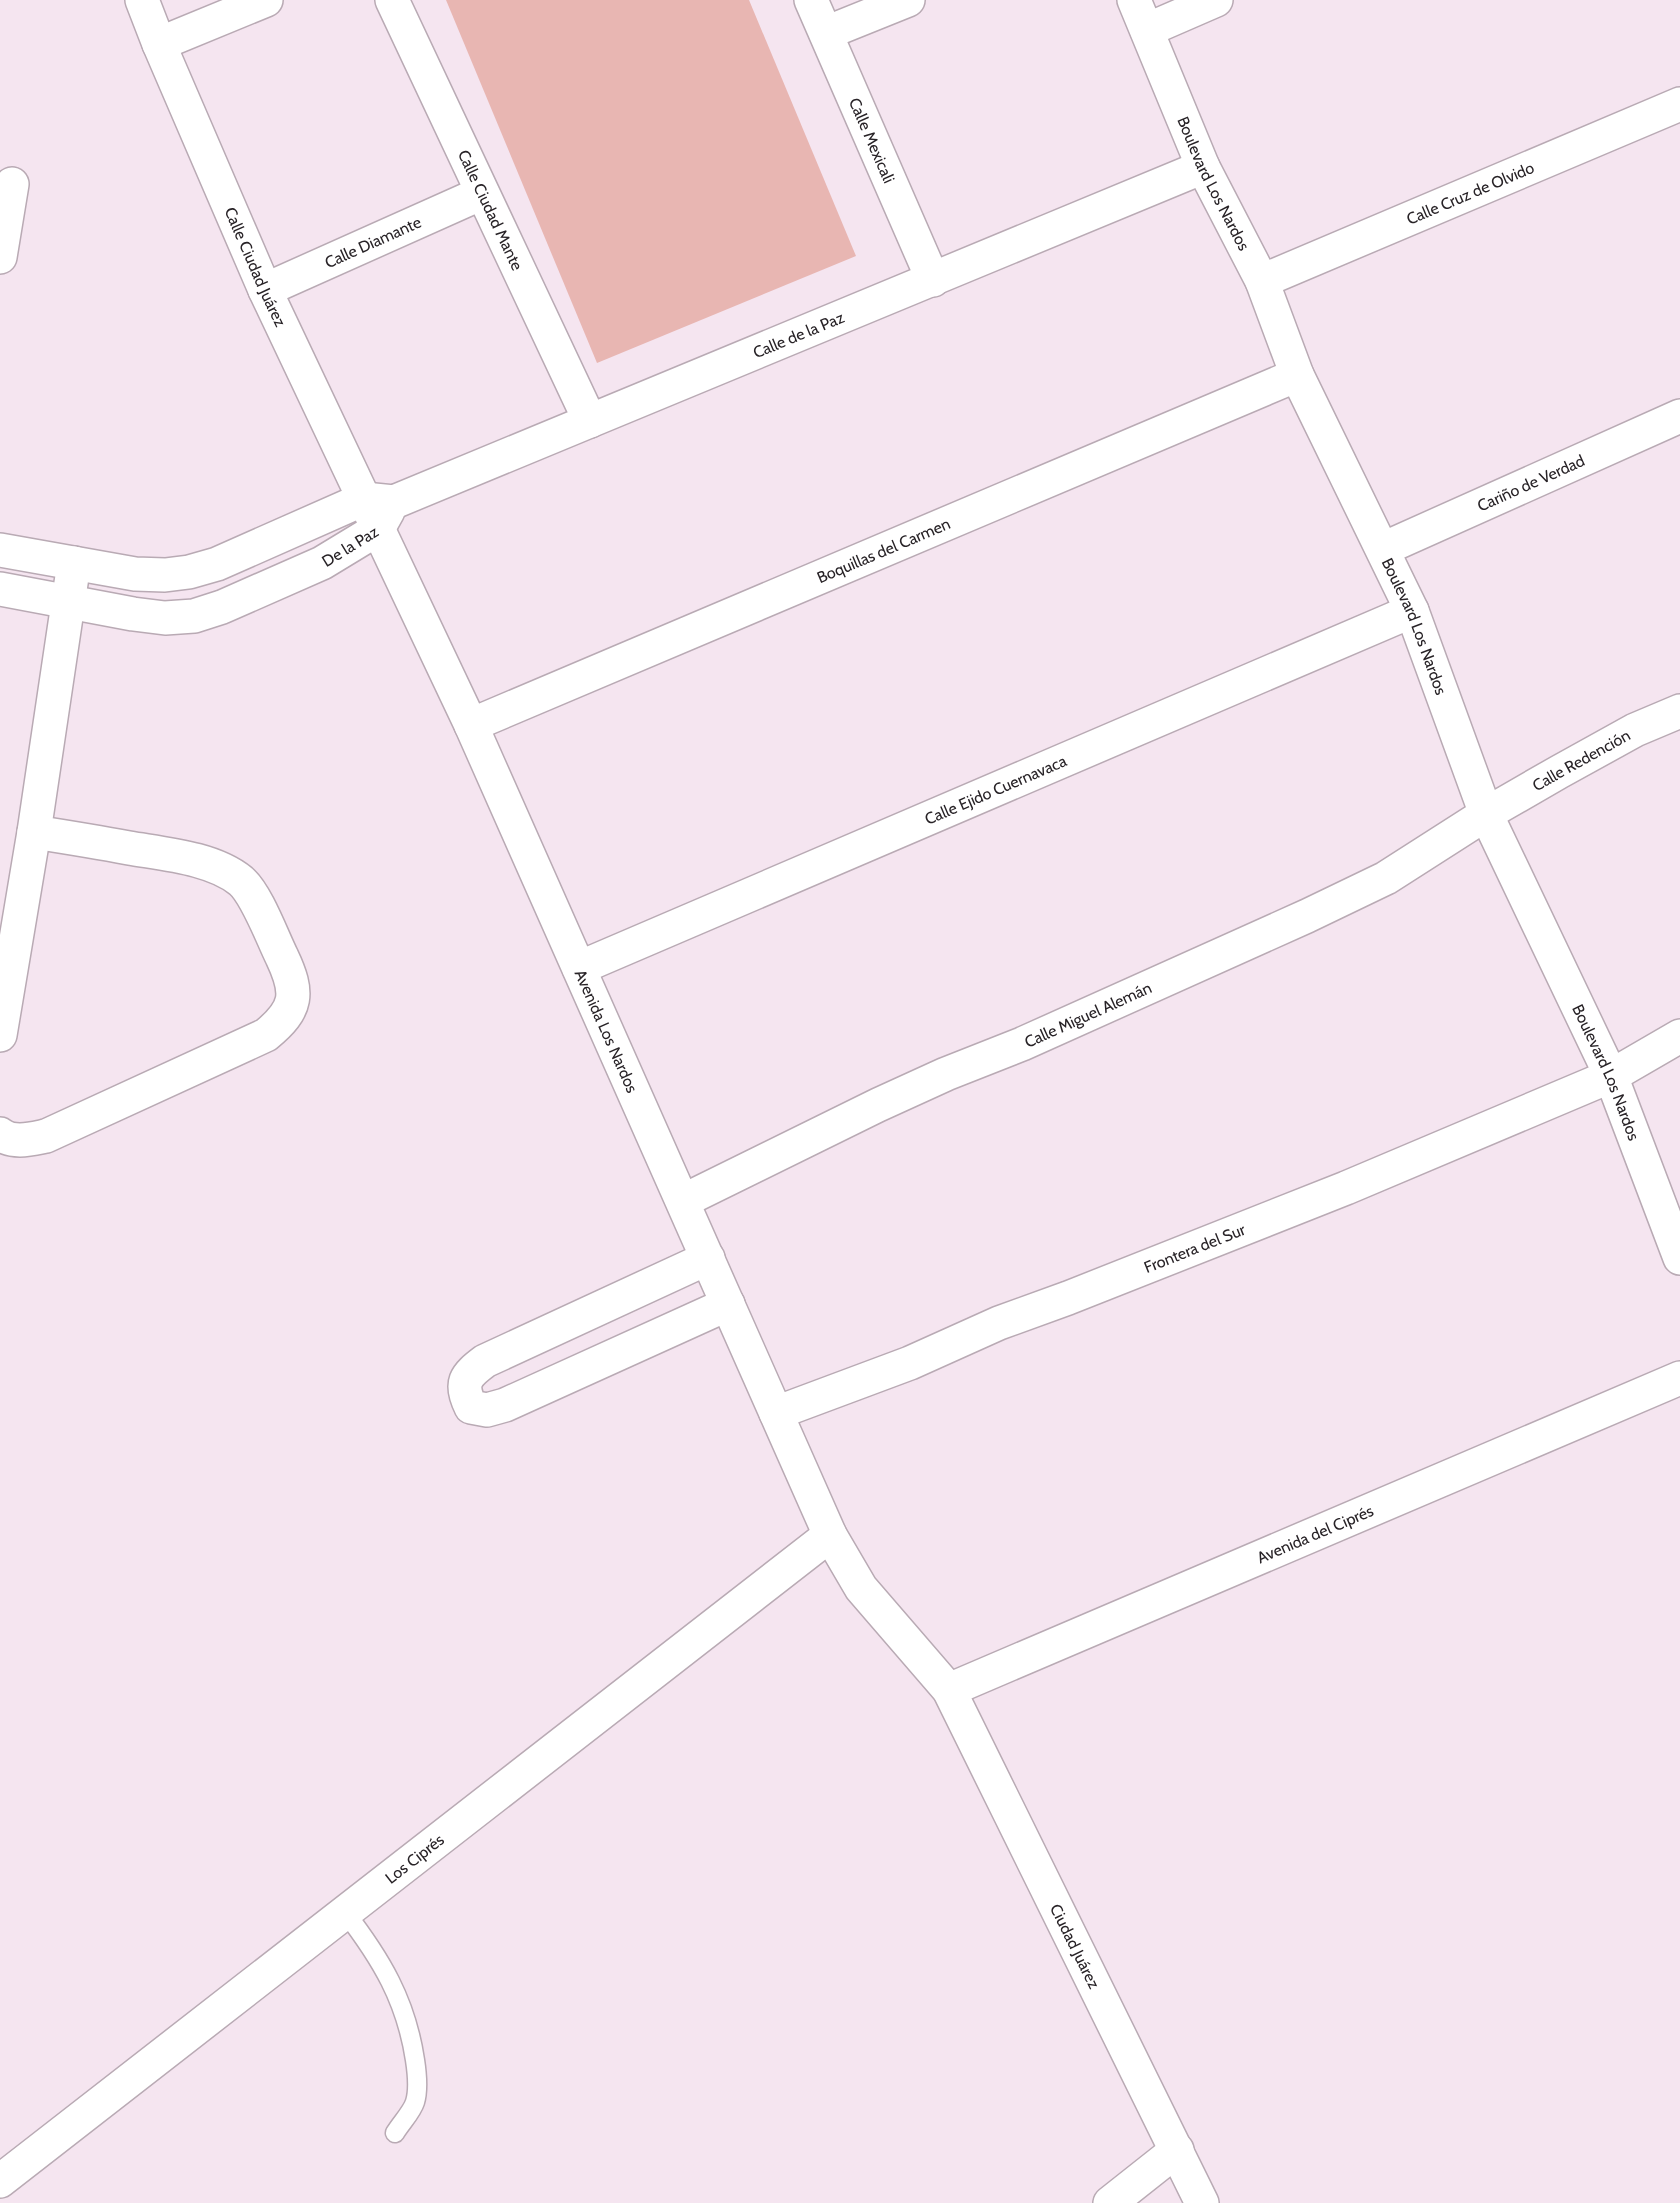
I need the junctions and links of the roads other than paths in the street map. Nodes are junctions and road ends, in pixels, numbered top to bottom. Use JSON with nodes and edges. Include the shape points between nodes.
{"nodes":[{"id":1,"x":142,"y":0,"type":"edge"},
{"id":2,"x":266,"y":0,"type":"edge"},
{"id":3,"x":392,"y":0,"type":"edge"},
{"id":4,"x":811,"y":0,"type":"edge"},
{"id":5,"x":908,"y":0,"type":"edge"},
{"id":6,"x":1134,"y":0,"type":"edge"},
{"id":7,"x":1216,"y":0,"type":"edge"},
{"id":8,"x":1147,"y":30,"type":"junction"},
{"id":9,"x":826,"y":33,"type":"junction"},
{"id":10,"x":159,"y":44,"type":"junction"},
{"id":11,"x":1680,"y":104,"type":"edge"},
{"id":12,"x":1203,"y":167,"type":"junction"},
{"id":13,"x":12,"y":184,"type":"dead end"},
{"id":14,"x":482,"y":192,"type":"junction"},
{"id":15,"x":0,"y":256,"type":"edge"},
{"id":16,"x":933,"y":280,"type":"junction"},
{"id":17,"x":1262,"y":281,"type":"junction"},
{"id":18,"x":266,"y":290,"type":"junction"},
{"id":19,"x":1297,"y":375,"type":"junction"},
{"id":20,"x":1680,"y":416,"type":"edge"},
{"id":21,"x":590,"y":421,"type":"junction"},
{"id":22,"x":379,"y":510,"type":"junction"},
{"id":23,"x":1383,"y":549,"type":"junction"},
{"id":24,"x":0,"y":550,"type":"edge"},
{"id":25,"x":74,"y":563,"type":"junction"},
{"id":26,"x":0,"y":589,"type":"edge"},
{"id":27,"x":69,"y":603,"type":"junction"},
{"id":28,"x":1412,"y":611,"type":"junction"},
{"id":29,"x":1680,"y":711,"type":"edge"},
{"id":30,"x":471,"y":725,"type":"junction"},
{"id":31,"x":1486,"y":814,"type":"junction"},
{"id":32,"x":34,"y":832,"type":"junction"},
{"id":33,"x":579,"y":968,"type":"junction"},
{"id":34,"x":0,"y":1035,"type":"edge"},
{"id":35,"x":1680,"y":1036,"type":"edge"},
{"id":36,"x":1611,"y":1076,"type":"junction"},
{"id":37,"x":0,"y":1134,"type":"edge"},
{"id":38,"x":683,"y":1201,"type":"junction"},
{"id":39,"x":708,"y":1258,"type":"junction"},
{"id":40,"x":1680,"y":1258,"type":"edge"},
{"id":41,"x":728,"y":1304,"type":"junction"},
{"id":42,"x":1680,"y":1378,"type":"edge"},
{"id":43,"x":776,"y":1413,"type":"junction"},
{"id":44,"x":830,"y":1535,"type":"junction"},
{"id":45,"x":949,"y":1690,"type":"junction"},
{"id":46,"x":345,"y":1912,"type":"junction"},
{"id":47,"x":395,"y":2133,"type":"dead end"},
{"id":48,"x":1177,"y":2150,"type":"junction"},
{"id":49,"x":0,"y":2181,"type":"edge"},
{"id":50,"x":1110,"y":2203,"type":"edge"},
{"id":51,"x":1202,"y":2203,"type":"edge"}],
"edges":[{"from":1,"to":10,"type":"street","name":"Calle Ciudad Juárez"},
{"from":2,"to":10,"type":"street"},
{"from":3,"to":14,"type":"street","name":"Calle Ciudad Mante"},
{"from":4,"to":9,"type":"street","name":"Calle Mexicali"},
{"from":5,"to":9,"type":"street"},
{"from":6,"to":8,"type":"street","name":"Boulevard Los Nardos"},
{"from":7,"to":8,"type":"street"},
{"from":8,"to":12,"type":"street","name":"Boulevard Los Nardos"},
{"from":9,"to":16,"type":"street","name":"Calle Mexicali"},
{"from":10,"to":18,"type":"street","name":"Calle Ciudad Juárez"},
{"from":11,"to":17,"type":"street","name":"Calle Cruz de Olvido"},
{"from":12,"to":16,"type":"street","name":"Calle de la Paz"},
{"from":12,"to":17,"type":"street","name":"Boulevard Los Nardos"},
{"from":13,"to":15,"type":"street"},
{"from":14,"to":18,"type":"street","name":"Calle Diamante"},
{"from":14,"to":21,"type":"street","name":"Calle Ciudad Mante"},
{"from":16,"to":21,"type":"street","name":"Calle de la Paz"},
{"from":17,"to":19,"type":"street","name":"Boulevard Los Nardos"},
{"from":18,"to":22,"type":"street","name":"Calle Ciudad Juárez"},
{"from":19,"to":23,"type":"street","name":"Boulevard Los Nardos"},
{"from":19,"to":30,"type":"street","name":"Boquillas del Carmen"},
{"from":20,"to":23,"type":"street","name":"Cariño de Verdad"},
{"from":21,"to":22,"type":"street","name":"Calle de la Paz"},
{"from":22,"to":25,"type":"street","name":"De la Paz","via":[[189,572],[135,574]]},
{"from":22,"to":27,"type":"street","name":"De la Paz","via":[[322,563],[194,616],[165,618]]},
{"from":22,"to":30,"type":"street","name":"Avenida Los Nardos"},
{"from":23,"to":28,"type":"street","name":"Boulevard Los Nardos"},
{"from":24,"to":25,"type":"street","name":"De la Paz"},
{"from":25,"to":27,"type":"street"},
{"from":26,"to":27,"type":"street","name":"De la Paz"},
{"from":27,"to":32,"type":"street"},
{"from":28,"to":31,"type":"street","name":"Boulevard Los Nardos"},
{"from":28,"to":33,"type":"street","name":"Calle Ejido Cuernavaca"},
{"from":29,"to":31,"type":"street","name":"Calle Redención","via":[[1635,730]]},
{"from":30,"to":33,"type":"street","name":"Avenida Los Nardos"},
{"from":31,"to":36,"type":"street","name":"Boulevard Los Nardos"},
{"from":31,"to":38,"type":"street","name":"Calle Miguel Alemán","via":[[1386,878],[1297,921],[878,1105]]},
{"from":32,"to":34,"type":"street"},
{"from":32,"to":37,"type":"street","via":[[187,858],[241,881],[258,906],[291,975],[294,991],[282,1023],[266,1035],[46,1136],[16,1140]]},
{"from":33,"to":38,"type":"street","name":"Avenida Los Nardos"},
{"from":35,"to":36,"type":"street","name":"Frontera del Sur"},
{"from":36,"to":40,"type":"street","name":"Boulevard Los Nardos"},
{"from":36,"to":43,"type":"street","name":"Frontera del Sur","via":[[1346,1188]]},
{"from":38,"to":39,"type":"street","name":"Avenida Los Nardos"},
{"from":39,"to":41,"type":"street","name":"Avenida Los Nardos"},
{"from":39,"to":41,"type":"street","via":[[485,1361],[465,1380],[464,1393],[471,1407],[487,1410],[505,1405]]},
{"from":41,"to":43,"type":"street","name":"Avenida Los Nardos"},
{"from":42,"to":45,"type":"street","name":"Avenida del Ciprés"},
{"from":43,"to":44,"type":"street","name":"Avenida Los Nardos"},
{"from":44,"to":45,"type":"street","name":"Ciudad Juárez","via":[[861,1588]]},
{"from":44,"to":46,"type":"street","name":"Los Ciprés"},
{"from":45,"to":48,"type":"street","name":"Ciudad Juárez"},
{"from":46,"to":47,"type":"lane","via":[[375,1952],[407,2023],[417,2077],[415,2102]]},
{"from":46,"to":49,"type":"street","name":"Los Ciprés"},
{"from":48,"to":50,"type":"street"},
{"from":48,"to":51,"type":"street","name":"Ciudad Juárez"}]}
